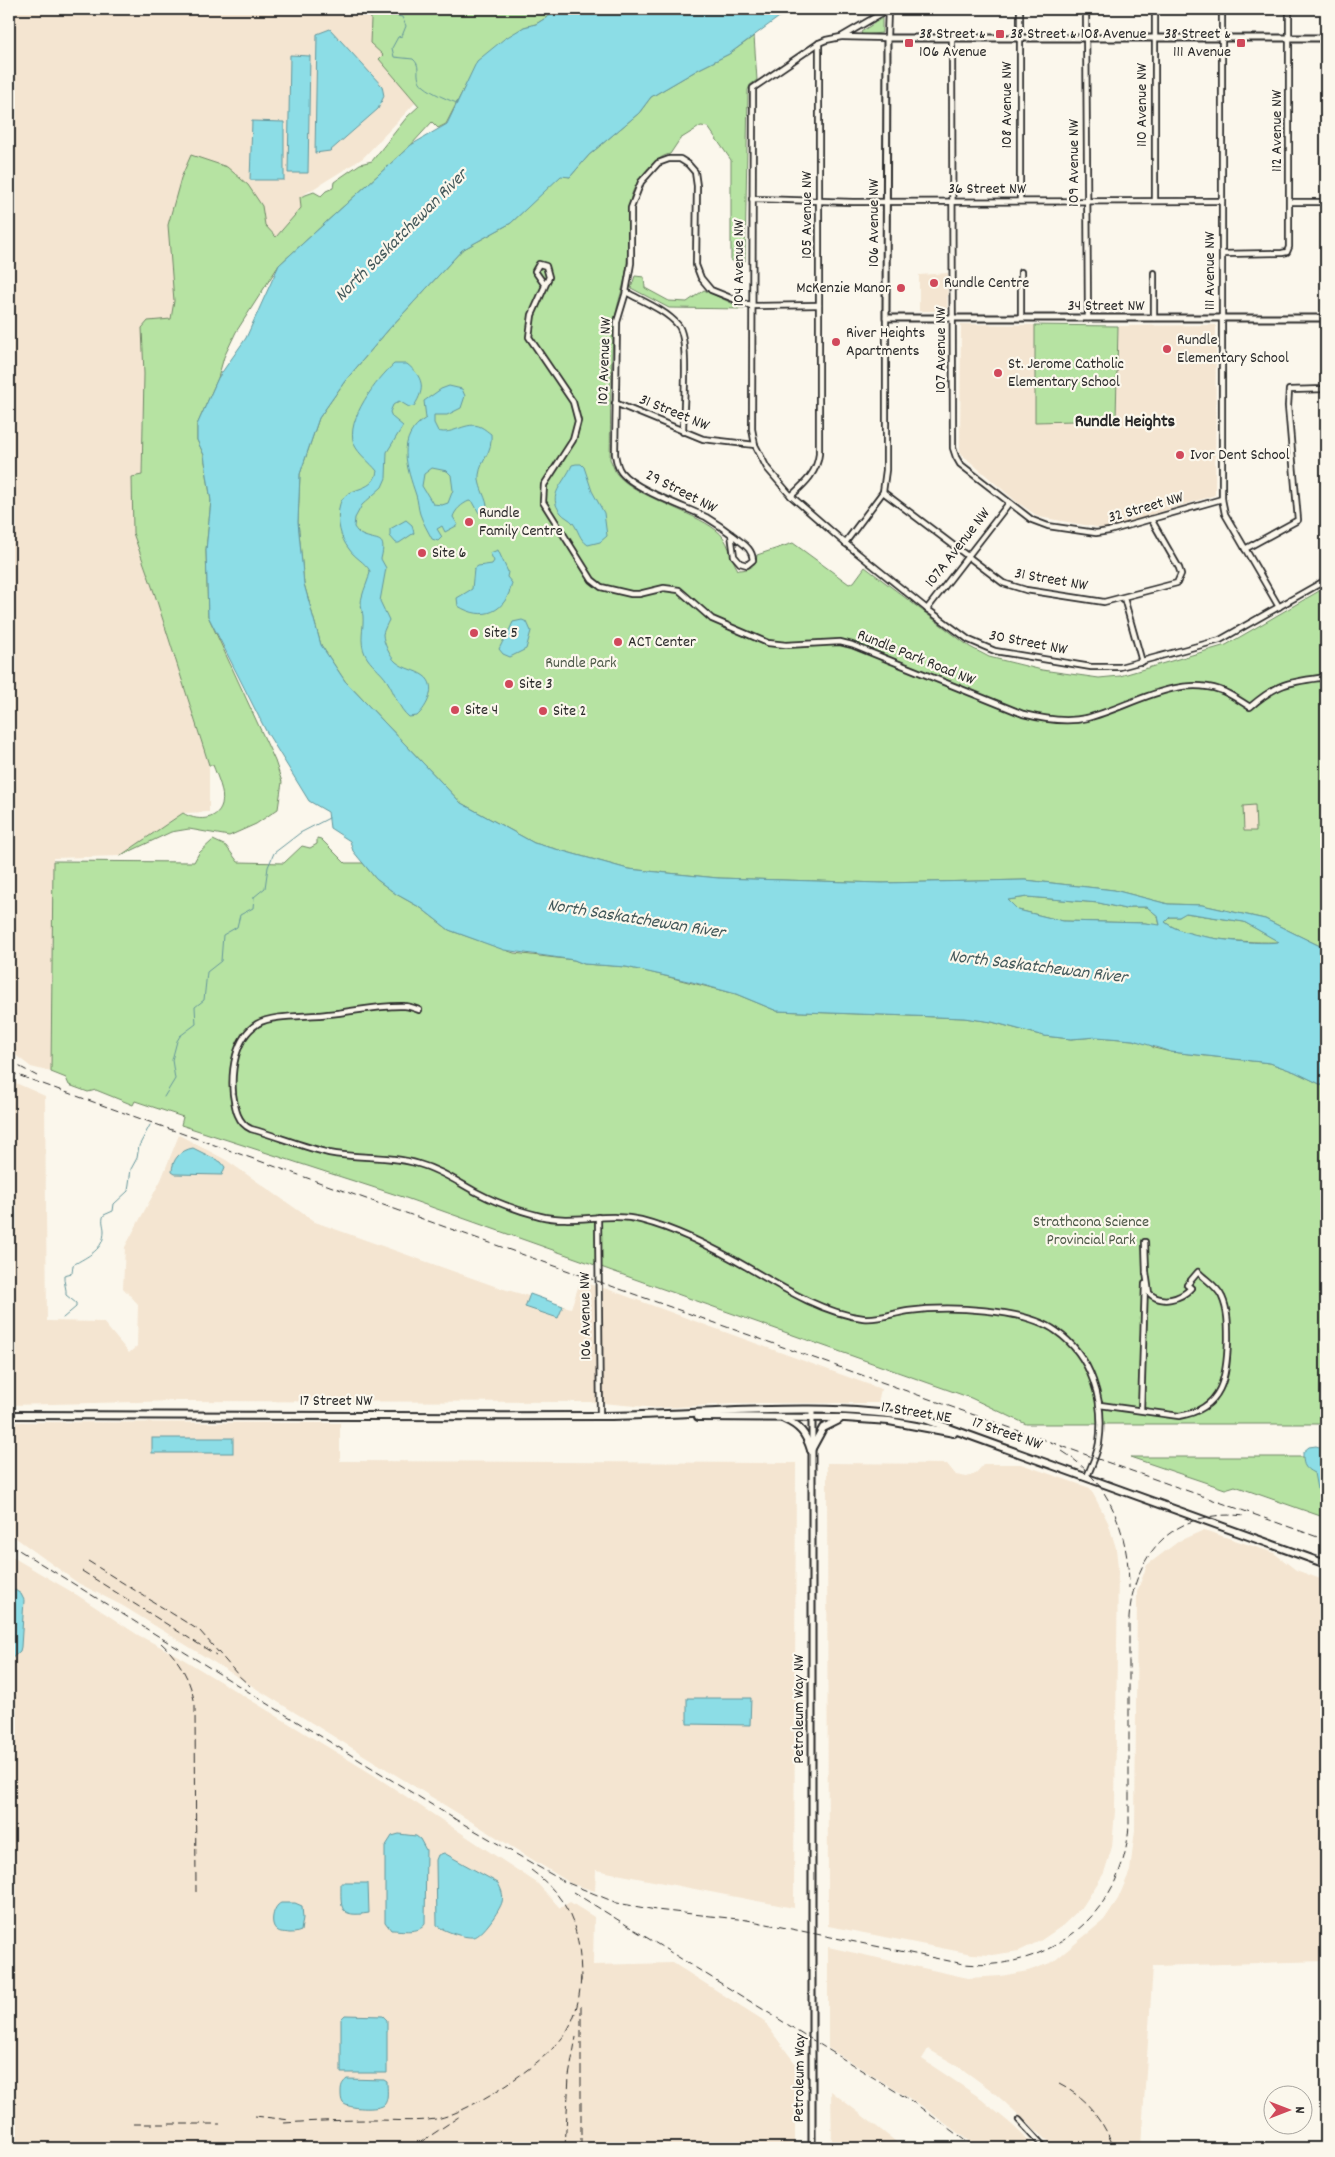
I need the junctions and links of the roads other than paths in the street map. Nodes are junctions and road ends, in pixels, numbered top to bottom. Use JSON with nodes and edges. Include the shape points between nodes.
{"nodes":[{"id":1,"x":888,"y":9,"type":"edge"},
{"id":2,"x":1020,"y":9,"type":"edge"},
{"id":3,"x":1086,"y":9,"type":"edge"},
{"id":4,"x":1155,"y":9,"type":"edge"},
{"id":5,"x":1222,"y":9,"type":"edge"},
{"id":6,"x":1289,"y":9,"type":"edge"},
{"id":7,"x":841,"y":37,"type":"junction"},
{"id":8,"x":887,"y":38,"type":"junction"},
{"id":9,"x":952,"y":38,"type":"junction"},
{"id":10,"x":1020,"y":38,"type":"junction"},
{"id":11,"x":1086,"y":38,"type":"junction"},
{"id":12,"x":1155,"y":38,"type":"junction"},
{"id":13,"x":1222,"y":38,"type":"junction"},
{"id":14,"x":1289,"y":38,"type":"junction"},
{"id":15,"x":1326,"y":38,"type":"edge"},
{"id":16,"x":820,"y":43,"type":"junction"},
{"id":17,"x":752,"y":199,"type":"junction"},
{"id":18,"x":820,"y":200,"type":"junction"},
{"id":19,"x":953,"y":201,"type":"junction"},
{"id":20,"x":1020,"y":201,"type":"junction"},
{"id":21,"x":1087,"y":201,"type":"junction"},
{"id":22,"x":1155,"y":201,"type":"junction"},
{"id":23,"x":1222,"y":201,"type":"junction"},
{"id":24,"x":887,"y":202,"type":"junction"},
{"id":25,"x":1290,"y":202,"type":"junction"},
{"id":26,"x":1326,"y":202,"type":"edge"},
{"id":27,"x":1222,"y":254,"type":"junction"},
{"id":28,"x":1021,"y":272,"type":"dead end"},
{"id":29,"x":1154,"y":273,"type":"dead end"},
{"id":30,"x":544,"y":284,"type":"dead end"},
{"id":31,"x":626,"y":292,"type":"junction"},
{"id":32,"x":819,"y":305,"type":"junction"},
{"id":33,"x":751,"y":306,"type":"junction"},
{"id":34,"x":886,"y":318,"type":"junction"},
{"id":35,"x":953,"y":318,"type":"junction"},
{"id":36,"x":1021,"y":318,"type":"junction"},
{"id":37,"x":1088,"y":318,"type":"junction"},
{"id":38,"x":1154,"y":318,"type":"junction"},
{"id":39,"x":1222,"y":318,"type":"junction"},
{"id":40,"x":1326,"y":318,"type":"edge"},
{"id":41,"x":1326,"y":389,"type":"edge"},
{"id":42,"x":615,"y":403,"type":"junction"},
{"id":43,"x":683,"y":432,"type":"junction"},
{"id":44,"x":755,"y":445,"type":"junction"},
{"id":45,"x":954,"y":453,"type":"joint"},
{"id":46,"x":621,"y":472,"type":"joint"},
{"id":47,"x":883,"y":492,"type":"junction"},
{"id":48,"x":791,"y":496,"type":"junction"},
{"id":49,"x":1222,"y":499,"type":"junction"},
{"id":50,"x":1009,"y":503,"type":"junction"},
{"id":51,"x":1151,"y":520,"type":"junction"},
{"id":52,"x":731,"y":534,"type":"junction"},
{"id":53,"x":845,"y":543,"type":"junction"},
{"id":54,"x":1245,"y":549,"type":"junction"},
{"id":55,"x":968,"y":555,"type":"junction"},
{"id":56,"x":1326,"y":580,"type":"edge"},
{"id":57,"x":1124,"y":598,"type":"junction"},
{"id":58,"x":1279,"y":607,"type":"junction"},
{"id":59,"x":927,"y":609,"type":"junction"},
{"id":60,"x":1142,"y":662,"type":"junction"},
{"id":61,"x":1326,"y":677,"type":"edge"},
{"id":62,"x":419,"y":1010,"type":"dead end"},
{"id":63,"x":598,"y":1217,"type":"junction"},
{"id":64,"x":1146,"y":1242,"type":"dead end"},
{"id":65,"x":1146,"y":1272,"type":"junction"},
{"id":66,"x":1100,"y":1405,"type":"junction"},
{"id":67,"x":812,"y":1410,"type":"junction"},
{"id":68,"x":1140,"y":1410,"type":"junction"},
{"id":69,"x":9,"y":1415,"type":"edge"},
{"id":70,"x":663,"y":1415,"type":"junction"},
{"id":71,"x":600,"y":1416,"type":"junction"},
{"id":72,"x":781,"y":1418,"type":"junction"},
{"id":73,"x":812,"y":1418,"type":"junction"},
{"id":74,"x":845,"y":1418,"type":"junction"},
{"id":75,"x":982,"y":1440,"type":"junction"},
{"id":76,"x":811,"y":1450,"type":"junction"},
{"id":77,"x":1087,"y":1477,"type":"junction"},
{"id":78,"x":1326,"y":1564,"type":"edge"},
{"id":79,"x":813,"y":2008,"type":"joint"},
{"id":80,"x":1019,"y":2120,"type":"dead end"},
{"id":81,"x":812,"y":2148,"type":"edge"},
{"id":82,"x":1045,"y":2148,"type":"edge"}],
"edges":[{"from":1,"to":7,"type":"street"},
{"from":1,"to":8,"type":"street","name":"106 Avenue NW"},
{"from":2,"to":10,"type":"street","name":"108 Avenue NW"},
{"from":3,"to":11,"type":"street","name":"109 Avenue NW"},
{"from":4,"to":12,"type":"street","name":"110 Avenue NW"},
{"from":5,"to":13,"type":"street","name":"111 Avenue NW"},
{"from":6,"to":14,"type":"street","name":"112 Avenue NW"},
{"from":7,"to":8,"type":"street"},
{"from":7,"to":16,"type":"street"},
{"from":8,"to":9,"type":"street"},
{"from":8,"to":24,"type":"street","name":"106 Avenue NW"},
{"from":9,"to":10,"type":"street"},
{"from":9,"to":19,"type":"street","name":"107 Avenue NW"},
{"from":10,"to":11,"type":"street"},
{"from":10,"to":20,"type":"street","name":"108 Avenue NW"},
{"from":11,"to":12,"type":"street"},
{"from":11,"to":21,"type":"street","name":"109 Avenue NW"},
{"from":12,"to":13,"type":"street"},
{"from":12,"to":22,"type":"street","name":"110 Avenue NW"},
{"from":13,"to":14,"type":"street"},
{"from":13,"to":23,"type":"street","name":"111 Avenue NW"},
{"from":14,"to":15,"type":"street"},
{"from":14,"to":25,"type":"street","name":"112 Avenue NW"},
{"from":16,"to":17,"type":"street","name":"104 Avenue NW","via":[[753,88]]},
{"from":16,"to":18,"type":"street","name":"105 Avenue NW"},
{"from":17,"to":18,"type":"street","name":"36 Street NW"},
{"from":17,"to":33,"type":"street","name":"104 Avenue NW"},
{"from":18,"to":24,"type":"street","name":"36 Street NW"},
{"from":18,"to":32,"type":"street","name":"105 Avenue NW"},
{"from":19,"to":20,"type":"street","name":"36 Street NW"},
{"from":19,"to":24,"type":"street","name":"36 Street NW"},
{"from":19,"to":35,"type":"street","name":"107 Avenue NW"},
{"from":20,"to":21,"type":"street","name":"36 Street NW"},
{"from":21,"to":22,"type":"street","name":"36 Street NW"},
{"from":21,"to":37,"type":"street","name":"109 Avenue NW"},
{"from":22,"to":23,"type":"street","name":"36 Street NW"},
{"from":23,"to":27,"type":"street","name":"111 Avenue NW"},
{"from":24,"to":34,"type":"street","name":"106 Avenue NW"},
{"from":25,"to":26,"type":"street"},
{"from":25,"to":27,"type":"street","name":"112 Avenue NW","via":[[1290,247],[1287,252]]},
{"from":27,"to":39,"type":"street","name":"111 Avenue NW"},
{"from":28,"to":36,"type":"street"},
{"from":29,"to":38,"type":"street"},
{"from":30,"to":61,"type":"street","name":"Rundle Park Road NW","via":[[529,325],[529,337],[573,402],[578,426],[573,440],[544,485],[543,502],[592,580],[601,587],[631,594],[672,588],[685,594],[712,619],[759,641],[786,646],[827,642],[852,645],[1023,714],[1056,720],[1086,718],[1160,692],[1188,687],[1218,689],[1250,707],[1281,685]]},
{"from":31,"to":33,"type":"street","name":"102 Avenue NW","via":[[631,263],[633,198],[641,182],[658,163],[668,158],[680,159],[695,172],[698,186],[698,271],[706,286]]},
{"from":31,"to":42,"type":"street","name":"102 Avenue NW","via":[[617,322]]},
{"from":31,"to":43,"type":"street","via":[[667,315],[681,330],[685,346]]},
{"from":32,"to":33,"type":"street"},
{"from":32,"to":48,"type":"street","name":"105 Avenue NW","via":[[818,461],[808,480]]},
{"from":33,"to":44,"type":"street","name":"104 Avenue NW"},
{"from":34,"to":35,"type":"street","name":"34 Street NW"},
{"from":34,"to":47,"type":"street","name":"106 Avenue NW","via":[[886,470]]},
{"from":35,"to":36,"type":"street","name":"34 Street NW"},
{"from":35,"to":45,"type":"street","name":"107 Avenue NW"},
{"from":36,"to":37,"type":"street","name":"34 Street NW"},
{"from":37,"to":38,"type":"street","name":"34 Street NW"},
{"from":38,"to":39,"type":"street","name":"34 Street NW"},
{"from":39,"to":40,"type":"street","name":"34 Street NW"},
{"from":39,"to":49,"type":"street","name":"111 Avenue NW"},
{"from":41,"to":54,"type":"street","via":[[1289,390],[1299,518]]},
{"from":42,"to":43,"type":"street","name":"31 Street NW"},
{"from":42,"to":46,"type":"street","name":"102 Avenue NW","via":[[615,454]]},
{"from":43,"to":44,"type":"street","name":"31 Street NW","via":[[712,441]]},
{"from":44,"to":48,"type":"street","name":"30 Street NW","via":[[770,472]]},
{"from":45,"to":50,"type":"street","name":"32 Street NW","via":[[960,464]]},
{"from":46,"to":52,"type":"street","name":"29 Street NW","via":[[633,482],[708,518]]},
{"from":47,"to":53,"type":"street","name":"106 Avenue NW"},
{"from":47,"to":55,"type":"street","name":"31 Street NW"},
{"from":48,"to":53,"type":"street","name":"30 Street NW"},
{"from":49,"to":51,"type":"street","name":"32 Street NW"},
{"from":49,"to":54,"type":"street","name":"111 Avenue NW","via":[[1225,514]]},
{"from":50,"to":51,"type":"street","name":"32 Street NW","via":[[1040,524],[1096,533]]},
{"from":50,"to":55,"type":"street","name":"107A Avenue NW"},
{"from":51,"to":57,"type":"street","name":"31 Street NW","via":[[1179,568],[1180,578],[1172,585]]},
{"from":52,"to":52,"type":"street","name":"29 Street NW","via":[[752,552],[753,560],[747,565],[734,556]]},
{"from":53,"to":59,"type":"street","name":"30 Street NW"},
{"from":54,"to":58,"type":"street","name":"111 Avenue NW"},
{"from":55,"to":57,"type":"street","name":"31 Street NW","via":[[1012,588],[1104,602]]},
{"from":55,"to":59,"type":"street","name":"107A Avenue NW"},
{"from":56,"to":58,"type":"street","name":"30 Street NW"},
{"from":57,"to":60,"type":"street"},
{"from":58,"to":60,"type":"street","name":"30 Street NW","via":[[1220,640]]},
{"from":59,"to":60,"type":"street","name":"30 Street NW","via":[[970,640],[995,652],[1106,668]]},
{"from":62,"to":63,"type":"street","via":[[405,1006],[371,1008],[273,1019],[256,1024],[244,1036],[232,1074],[235,1106],[241,1121],[251,1129],[330,1153],[394,1158],[418,1164],[441,1172],[488,1198],[542,1216]]},
{"from":63,"to":66,"type":"street","via":[[642,1220],[684,1235],[797,1295],[849,1316],[872,1318],[943,1308],[1032,1318],[1072,1344],[1088,1368]]},
{"from":63,"to":71,"type":"street","name":"106 Avenue NW"},
{"from":64,"to":65,"type":"street"},
{"from":65,"to":68,"type":"street"},
{"from":65,"to":68,"type":"street","via":[[1149,1293],[1159,1299],[1182,1296],[1191,1288],[1187,1284],[1198,1272],[1216,1288],[1223,1299],[1226,1314],[1228,1352],[1219,1392],[1197,1412],[1179,1416]]},
{"from":66,"to":68,"type":"street"},
{"from":66,"to":77,"type":"street","via":[[1099,1442]]},
{"from":67,"to":70,"type":"main road","name":"17 Street NW"},
{"from":67,"to":73,"type":"street","name":"Petroleum Way NW"},
{"from":67,"to":75,"type":"main road","name":"17 Street NW","via":[[889,1412],[924,1419]]},
{"from":69,"to":71,"type":"main road","name":"17 Street NW"},
{"from":70,"to":71,"type":"main road","name":"17 Street NW"},
{"from":70,"to":72,"type":"main road","name":"17 Street NW"},
{"from":72,"to":73,"type":"main road"},
{"from":72,"to":76,"type":"main road","via":[[803,1431]]},
{"from":73,"to":74,"type":"main road"},
{"from":73,"to":76,"type":"street","name":"Petroleum Way NW"},
{"from":74,"to":75,"type":"main road","name":"17 Street NE","via":[[888,1420]]},
{"from":74,"to":76,"type":"main road","via":[[822,1428]]},
{"from":75,"to":77,"type":"main road","name":"17 Street NW"},
{"from":76,"to":79,"type":"street","name":"Petroleum Way NW"},
{"from":77,"to":78,"type":"main road","name":"17 Street NW"},
{"from":79,"to":81,"type":"street","name":"Petroleum Way"},
{"from":80,"to":82,"type":"street"}]}
